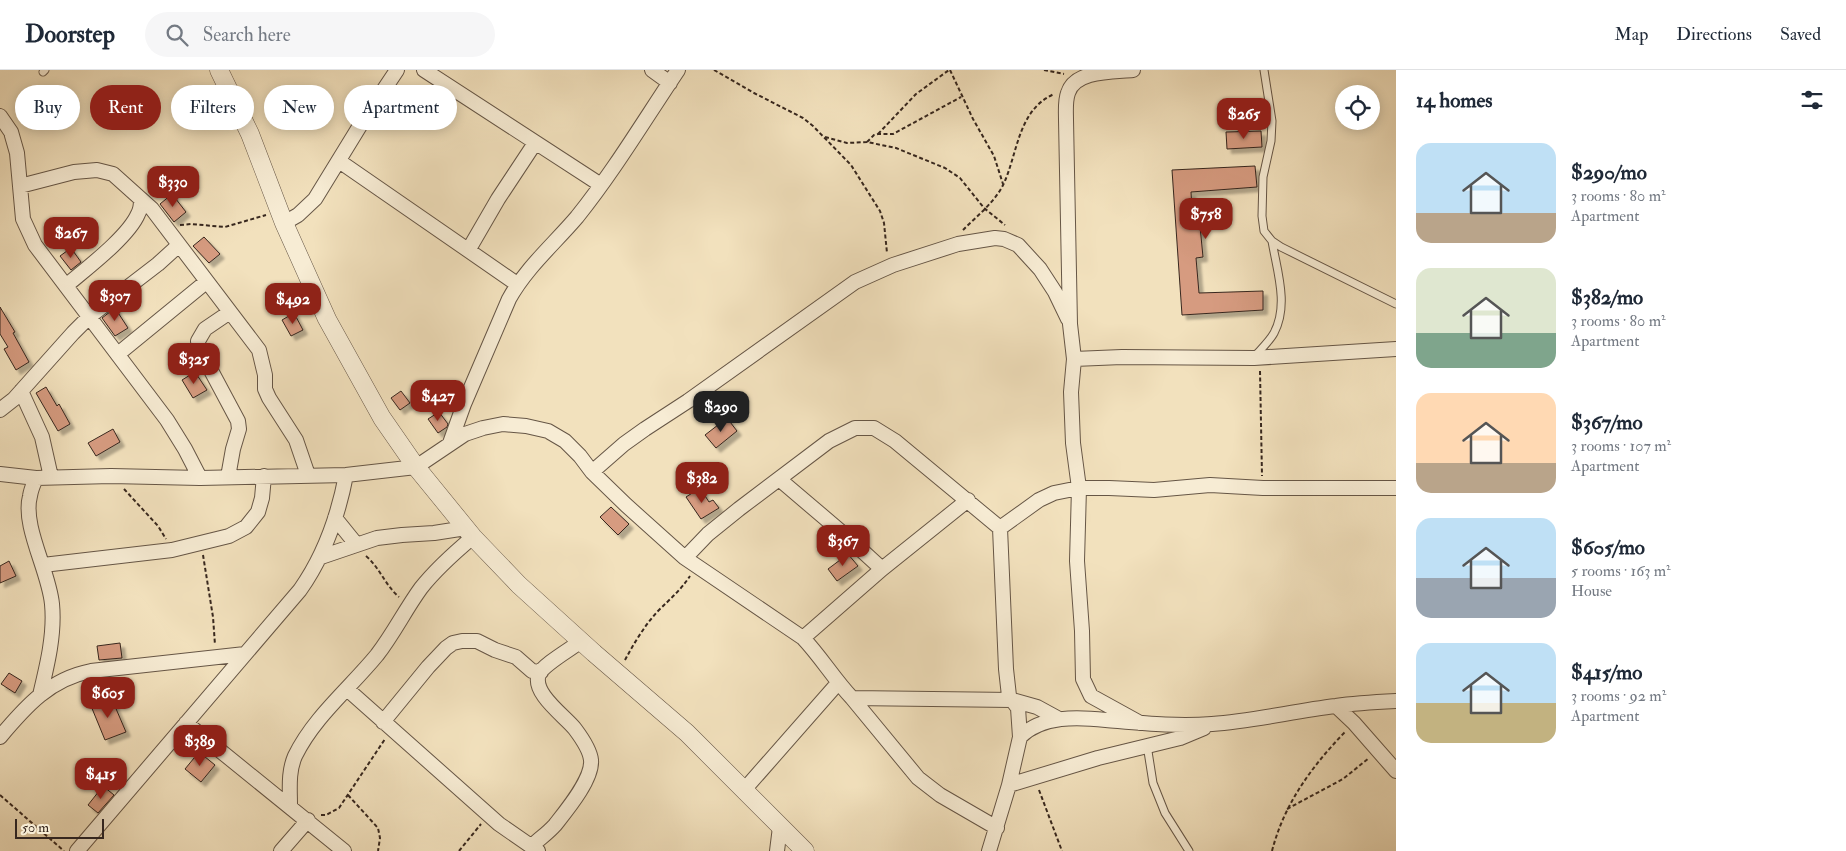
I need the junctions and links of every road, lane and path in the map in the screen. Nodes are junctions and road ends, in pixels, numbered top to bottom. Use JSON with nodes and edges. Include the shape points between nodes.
{"nodes":[{"id":1,"x":397,"y":70,"type":"edge"},
{"id":2,"x":424,"y":70,"type":"edge"},
{"id":3,"x":652,"y":70,"type":"edge"},
{"id":4,"x":678,"y":70,"type":"edge"},
{"id":5,"x":714,"y":70,"type":"edge"},
{"id":6,"x":950,"y":70,"type":"edge"},
{"id":7,"x":1044,"y":70,"type":"edge"},
{"id":8,"x":1133,"y":70,"type":"edge"},
{"id":9,"x":1264,"y":70,"type":"edge"},
{"id":10,"x":223,"y":72,"type":"edge"},
{"id":11,"x":1084,"y":76,"type":"junction"},
{"id":12,"x":670,"y":82,"type":"junction"},
{"id":13,"x":1070,"y":87,"type":"junction"},
{"id":14,"x":962,"y":96,"type":"junction"},
{"id":15,"x":0,"y":116,"type":"edge"},
{"id":16,"x":878,"y":134,"type":"junction"},
{"id":17,"x":822,"y":136,"type":"junction"},
{"id":18,"x":868,"y":142,"type":"junction"},
{"id":19,"x":535,"y":143,"type":"junction"},
{"id":20,"x":339,"y":161,"type":"junction"},
{"id":21,"x":1003,"y":184,"type":"junction"},
{"id":22,"x":601,"y":185,"type":"junction"},
{"id":23,"x":20,"y":186,"type":"junction"},
{"id":24,"x":141,"y":199,"type":"junction"},
{"id":25,"x":984,"y":208,"type":"junction"},
{"id":26,"x":282,"y":217,"type":"junction"},
{"id":27,"x":165,"y":226,"type":"junction"},
{"id":28,"x":1272,"y":241,"type":"junction"},
{"id":29,"x":179,"y":246,"type":"junction"},
{"id":30,"x":945,"y":248,"type":"junction"},
{"id":31,"x":469,"y":249,"type":"junction"},
{"id":32,"x":888,"y":268,"type":"junction"},
{"id":33,"x":206,"y":282,"type":"junction"},
{"id":34,"x":517,"y":284,"type":"junction"},
{"id":35,"x":67,"y":285,"type":"junction"},
{"id":36,"x":1396,"y":304,"type":"edge"},
{"id":37,"x":230,"y":312,"type":"junction"},
{"id":38,"x":89,"y":317,"type":"junction"},
{"id":39,"x":1070,"y":324,"type":"junction"},
{"id":40,"x":1396,"y":349,"type":"edge"},
{"id":41,"x":118,"y":354,"type":"junction"},
{"id":42,"x":1074,"y":358,"type":"junction"},
{"id":43,"x":1257,"y":358,"type":"junction"},
{"id":44,"x":21,"y":391,"type":"junction"},
{"id":45,"x":0,"y":410,"type":"edge"},
{"id":46,"x":450,"y":443,"type":"junction"},
{"id":47,"x":416,"y":467,"type":"junction"},
{"id":48,"x":592,"y":472,"type":"junction"},
{"id":49,"x":0,"y":474,"type":"edge"},
{"id":50,"x":308,"y":475,"type":"junction"},
{"id":51,"x":346,"y":475,"type":"junction"},
{"id":52,"x":111,"y":476,"type":"junction"},
{"id":53,"x":264,"y":476,"type":"junction"},
{"id":54,"x":51,"y":477,"type":"junction"},
{"id":55,"x":228,"y":477,"type":"junction"},
{"id":56,"x":36,"y":478,"type":"junction"},
{"id":57,"x":200,"y":478,"type":"junction"},
{"id":58,"x":778,"y":479,"type":"junction"},
{"id":59,"x":1079,"y":488,"type":"junction"},
{"id":60,"x":1263,"y":488,"type":"junction"},
{"id":61,"x":1396,"y":488,"type":"edge"},
{"id":62,"x":968,"y":500,"type":"junction"},
{"id":63,"x":335,"y":518,"type":"junction"},
{"id":64,"x":1000,"y":528,"type":"junction"},
{"id":65,"x":469,"y":533,"type":"junction"},
{"id":66,"x":200,"y":543,"type":"junction"},
{"id":67,"x":356,"y":544,"type":"junction"},
{"id":68,"x":172,"y":550,"type":"junction"},
{"id":69,"x":321,"y":557,"type":"junction"},
{"id":70,"x":691,"y":561,"type":"junction"},
{"id":71,"x":43,"y":565,"type":"junction"},
{"id":72,"x":882,"y":569,"type":"junction"},
{"id":73,"x":411,"y":606,"type":"junction"},
{"id":74,"x":803,"y":638,"type":"junction"},
{"id":75,"x":581,"y":641,"type":"junction"},
{"id":76,"x":245,"y":654,"type":"junction"},
{"id":77,"x":216,"y":657,"type":"junction"},
{"id":78,"x":541,"y":672,"type":"junction"},
{"id":79,"x":617,"y":673,"type":"junction"},
{"id":80,"x":838,"y":683,"type":"junction"},
{"id":81,"x":347,"y":689,"type":"junction"},
{"id":82,"x":40,"y":695,"type":"junction"},
{"id":83,"x":852,"y":698,"type":"junction"},
{"id":84,"x":1012,"y":700,"type":"junction"},
{"id":85,"x":1396,"y":701,"type":"edge"},
{"id":86,"x":1336,"y":706,"type":"junction"},
{"id":87,"x":1059,"y":719,"type":"junction"},
{"id":88,"x":186,"y":722,"type":"junction"},
{"id":89,"x":1140,"y":723,"type":"junction"},
{"id":90,"x":1354,"y":723,"type":"junction"},
{"id":91,"x":386,"y":725,"type":"junction"},
{"id":92,"x":1210,"y":725,"type":"junction"},
{"id":93,"x":1020,"y":737,"type":"junction"},
{"id":94,"x":0,"y":738,"type":"edge"},
{"id":95,"x":1147,"y":745,"type":"junction"},
{"id":96,"x":1378,"y":751,"type":"junction"},
{"id":97,"x":1396,"y":771,"type":"edge"},
{"id":98,"x":1034,"y":777,"type":"junction"},
{"id":99,"x":1009,"y":785,"type":"junction"},
{"id":100,"x":744,"y":790,"type":"junction"},
{"id":101,"x":0,"y":795,"type":"edge"},
{"id":102,"x":348,"y":795,"type":"junction"},
{"id":103,"x":290,"y":805,"type":"junction"},
{"id":104,"x":1287,"y":810,"type":"junction"},
{"id":105,"x":489,"y":815,"type":"junction"},
{"id":106,"x":306,"y":819,"type":"junction"},
{"id":107,"x":780,"y":827,"type":"junction"},
{"id":108,"x":997,"y":828,"type":"junction"},
{"id":109,"x":535,"y":848,"type":"edge"},
{"id":110,"x":65,"y":851,"type":"edge"},
{"id":111,"x":77,"y":851,"type":"edge"},
{"id":112,"x":282,"y":851,"type":"edge"},
{"id":113,"x":344,"y":851,"type":"edge"},
{"id":114,"x":378,"y":851,"type":"edge"},
{"id":115,"x":459,"y":851,"type":"edge"},
{"id":116,"x":777,"y":851,"type":"edge"},
{"id":117,"x":804,"y":851,"type":"edge"},
{"id":118,"x":989,"y":851,"type":"edge"},
{"id":119,"x":1062,"y":851,"type":"edge"},
{"id":120,"x":1189,"y":851,"type":"edge"},
{"id":121,"x":1272,"y":851,"type":"edge"}],
"edges":[{"from":1,"to":20,"type":"street"},
{"from":2,"to":19,"type":"street"},
{"from":3,"to":12,"type":"street"},
{"from":4,"to":12,"type":"street"},
{"from":5,"to":17,"type":"path","via":[[803,118]]},
{"from":6,"to":14,"type":"path"},
{"from":6,"to":16,"type":"path","via":[[916,94]]},
{"from":7,"to":11,"type":"path"},
{"from":8,"to":11,"type":"street"},
{"from":9,"to":28,"type":"lane","via":[[1272,121],[1263,177],[1262,216],[1264,231]]},
{"from":10,"to":26,"type":"street"},
{"from":11,"to":13,"type":"street"},
{"from":12,"to":22,"type":"street"},
{"from":13,"to":21,"type":"path","via":[[1033,109]]},
{"from":13,"to":39,"type":"street","via":[[1066,120]]},
{"from":14,"to":16,"type":"path","via":[[892,134]]},
{"from":14,"to":21,"type":"path","via":[[994,156]]},
{"from":15,"to":23,"type":"street","via":[[11,132]]},
{"from":16,"to":18,"type":"path"},
{"from":17,"to":18,"type":"path","via":[[847,143]]},
{"from":17,"to":32,"type":"path","via":[[851,165],[880,210],[886,231]]},
{"from":18,"to":25,"type":"path","via":[[914,153],[945,168],[960,178]]},
{"from":19,"to":22,"type":"street"},
{"from":19,"to":31,"type":"street"},
{"from":20,"to":26,"type":"street","via":[[315,199],[298,215]]},
{"from":20,"to":31,"type":"street"},
{"from":21,"to":25,"type":"path"},
{"from":22,"to":34,"type":"street"},
{"from":23,"to":24,"type":"street","via":[[74,172],[96,170],[113,174]]},
{"from":23,"to":35,"type":"street","via":[[28,233]]},
{"from":24,"to":27,"type":"street"},
{"from":24,"to":35,"type":"street","via":[[140,212],[125,234]]},
{"from":25,"to":30,"type":"path"},
{"from":26,"to":27,"type":"path","via":[[225,227]]},
{"from":26,"to":47,"type":"street","via":[[327,319],[382,418]]},
{"from":27,"to":29,"type":"street"},
{"from":28,"to":36,"type":"lane"},
{"from":28,"to":43,"type":"lane","via":[[1281,293],[1280,319]]},
{"from":29,"to":33,"type":"street"},
{"from":29,"to":38,"type":"street"},
{"from":30,"to":32,"type":"street"},
{"from":30,"to":39,"type":"street","via":[[995,238],[1018,245],[1040,269]]},
{"from":31,"to":34,"type":"street"},
{"from":32,"to":48,"type":"street","via":[[855,282],[638,434]]},
{"from":33,"to":37,"type":"street"},
{"from":33,"to":41,"type":"street"},
{"from":34,"to":46,"type":"street"},
{"from":35,"to":38,"type":"street"},
{"from":37,"to":50,"type":"street","via":[[259,350],[269,398],[296,440]]},
{"from":37,"to":55,"type":"street","via":[[205,329],[198,341],[238,421]]},
{"from":38,"to":41,"type":"street"},
{"from":38,"to":44,"type":"street"},
{"from":39,"to":42,"type":"street"},
{"from":40,"to":43,"type":"street"},
{"from":41,"to":57,"type":"street","via":[[167,420]]},
{"from":42,"to":43,"type":"street"},
{"from":42,"to":59,"type":"street","via":[[1071,392]]},
{"from":43,"to":60,"type":"path"},
{"from":44,"to":45,"type":"street"},
{"from":44,"to":54,"type":"street","via":[[42,437]]},
{"from":46,"to":47,"type":"street"},
{"from":46,"to":48,"type":"street","via":[[483,428],[503,424],[526,426],[548,431],[565,441]]},
{"from":47,"to":51,"type":"street"},
{"from":47,"to":65,"type":"street"},
{"from":48,"to":70,"type":"street","via":[[652,530]]},
{"from":49,"to":56,"type":"street"},
{"from":50,"to":51,"type":"street"},
{"from":50,"to":53,"type":"street"},
{"from":51,"to":63,"type":"street"},
{"from":52,"to":54,"type":"street"},
{"from":52,"to":57,"type":"street"},
{"from":52,"to":68,"type":"path","via":[[158,526]]},
{"from":53,"to":55,"type":"street"},
{"from":53,"to":66,"type":"street","via":[[258,512],[246,527],[229,536]]},
{"from":54,"to":56,"type":"street"},
{"from":55,"to":57,"type":"street"},
{"from":56,"to":71,"type":"street","via":[[28,509]]},
{"from":58,"to":62,"type":"street","via":[[829,440],[855,428],[874,428]]},
{"from":58,"to":70,"type":"street","via":[[724,520]]},
{"from":58,"to":72,"type":"street"},
{"from":59,"to":60,"type":"street","via":[[1154,490],[1210,485]]},
{"from":59,"to":64,"type":"street","via":[[1039,500]]},
{"from":59,"to":89,"type":"street","via":[[1077,561],[1083,680],[1091,696]]},
{"from":60,"to":61,"type":"street"},
{"from":62,"to":64,"type":"street"},
{"from":62,"to":72,"type":"street"},
{"from":63,"to":67,"type":"street"},
{"from":63,"to":69,"type":"street"},
{"from":64,"to":84,"type":"street","via":[[1006,669]]},
{"from":65,"to":67,"type":"street","via":[[387,536]]},
{"from":65,"to":73,"type":"street","via":[[437,568]]},
{"from":65,"to":75,"type":"street","via":[[519,585]]},
{"from":66,"to":68,"type":"street"},
{"from":66,"to":77,"type":"path","via":[[213,617]]},
{"from":67,"to":69,"type":"street"},
{"from":67,"to":73,"type":"path","via":[[376,566],[390,589]]},
{"from":68,"to":71,"type":"street"},
{"from":69,"to":76,"type":"street","via":[[300,590]]},
{"from":70,"to":74,"type":"street"},
{"from":70,"to":79,"type":"path","via":[[680,591],[655,614]]},
{"from":71,"to":82,"type":"street","via":[[52,604],[52,629]]},
{"from":72,"to":74,"type":"street"},
{"from":73,"to":81,"type":"street","via":[[391,637]]},
{"from":74,"to":80,"type":"street"},
{"from":75,"to":78,"type":"street"},
{"from":75,"to":79,"type":"street"},
{"from":76,"to":77,"type":"street"},
{"from":76,"to":88,"type":"street"},
{"from":77,"to":82,"type":"street","via":[[76,674]]},
{"from":78,"to":91,"type":"street","via":[[532,671],[516,657],[477,641],[453,643],[428,667]]},
{"from":78,"to":109,"type":"street","via":[[538,680],[544,697],[575,729],[591,760],[584,785]]},
{"from":79,"to":100,"type":"street","via":[[687,733]]},
{"from":80,"to":83,"type":"street"},
{"from":80,"to":100,"type":"street"},
{"from":81,"to":91,"type":"street"},
{"from":81,"to":103,"type":"street","via":[[326,712],[296,756],[291,769]]},
{"from":82,"to":94,"type":"street","via":[[22,710]]},
{"from":83,"to":84,"type":"street"},
{"from":83,"to":108,"type":"street","via":[[918,778],[940,795]]},
{"from":84,"to":87,"type":"street","via":[[1037,707]]},
{"from":84,"to":93,"type":"street","via":[[1018,708]]},
{"from":85,"to":86,"type":"street"},
{"from":86,"to":90,"type":"street"},
{"from":86,"to":92,"type":"street"},
{"from":87,"to":89,"type":"street"},
{"from":87,"to":93,"type":"street","via":[[1037,724]]},
{"from":88,"to":103,"type":"street"},
{"from":88,"to":111,"type":"street"},
{"from":89,"to":92,"type":"street"},
{"from":90,"to":96,"type":"street"},
{"from":90,"to":104,"type":"path","via":[[1320,759]]},
{"from":91,"to":102,"type":"path","via":[[380,747]]},
{"from":91,"to":105,"type":"street"},
{"from":92,"to":95,"type":"street","via":[[1180,738]]},
{"from":93,"to":99,"type":"street"},
{"from":95,"to":98,"type":"street"},
{"from":95,"to":120,"type":"lane","via":[[1153,783],[1164,814]]},
{"from":96,"to":97,"type":"street"},
{"from":96,"to":104,"type":"path","via":[[1343,779]]},
{"from":98,"to":99,"type":"street"},
{"from":98,"to":119,"type":"path"},
{"from":99,"to":108,"type":"street"},
{"from":100,"to":107,"type":"street"},
{"from":101,"to":110,"type":"path"},
{"from":102,"to":106,"type":"path","via":[[332,812]]},
{"from":102,"to":114,"type":"path","via":[[378,828]]},
{"from":103,"to":106,"type":"street"},
{"from":104,"to":121,"type":"path"},
{"from":105,"to":109,"type":"street"},
{"from":105,"to":115,"type":"path"},
{"from":106,"to":112,"type":"street"},
{"from":106,"to":113,"type":"street"},
{"from":107,"to":116,"type":"street"},
{"from":107,"to":117,"type":"street"},
{"from":108,"to":118,"type":"street"}]}
